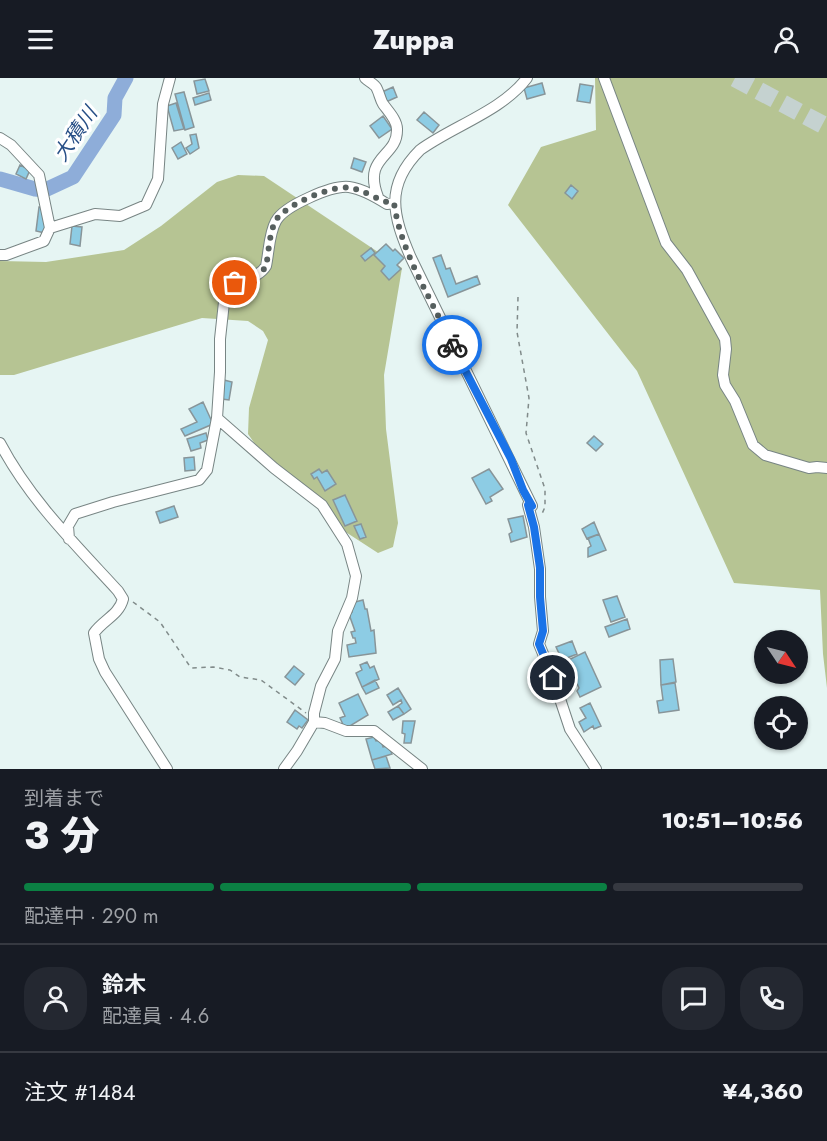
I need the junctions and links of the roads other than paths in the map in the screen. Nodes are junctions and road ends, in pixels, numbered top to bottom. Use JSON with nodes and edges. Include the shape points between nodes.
{"nodes":[{"id":1,"x":170,"y":78,"type":"edge"},
{"id":2,"x":365,"y":78,"type":"edge"},
{"id":3,"x":527,"y":78,"type":"edge"},
{"id":4,"x":604,"y":78,"type":"edge"},
{"id":5,"x":0,"y":138,"type":"edge"},
{"id":6,"x":378,"y":197,"type":"junction"},
{"id":7,"x":394,"y":203,"type":"junction"},
{"id":8,"x":50,"y":228,"type":"junction"},
{"id":9,"x":0,"y":255,"type":"edge"},
{"id":10,"x":217,"y":418,"type":"junction"},
{"id":11,"x":0,"y":443,"type":"edge"},
{"id":12,"x":827,"y":468,"type":"edge"},
{"id":13,"x":69,"y":539,"type":"junction"},
{"id":14,"x":314,"y":720,"type":"junction"},
{"id":15,"x":167,"y":769,"type":"edge"},
{"id":16,"x":284,"y":769,"type":"edge"},
{"id":17,"x":422,"y":769,"type":"edge"},
{"id":18,"x":596,"y":769,"type":"edge"}],
"edges":[{"from":1,"to":8,"type":"street","via":[[163,104],[158,179],[146,205],[120,216],[95,214]]},
{"from":2,"to":6,"type":"street","via":[[376,87],[397,128],[372,177]]},
{"from":3,"to":7,"type":"street","via":[[498,104],[420,150],[402,174]]},
{"from":4,"to":12,"type":"street","via":[[666,243],[687,270],[725,339],[725,385],[753,445],[765,455],[808,468]]},
{"from":5,"to":8,"type":"street","via":[[39,175]]},
{"from":6,"to":7,"type":"street","via":[[387,204]]},
{"from":6,"to":10,"type":"street","via":[[347,187],[322,193],[289,207],[274,223],[262,272],[235,283],[225,293]]},
{"from":7,"to":18,"type":"street","via":[[397,225],[411,258],[532,506],[528,505],[540,568],[543,631],[539,644],[570,729]]},
{"from":8,"to":9,"type":"street","via":[[44,241]]},
{"from":10,"to":13,"type":"street","via":[[207,470],[199,480],[75,514],[68,526]]},
{"from":10,"to":14,"type":"street","via":[[321,505],[352,557],[354,591],[338,630],[335,659],[321,686]]},
{"from":11,"to":13,"type":"street","via":[[13,467]]},
{"from":13,"to":15,"type":"street","via":[[123,599],[116,613],[94,633],[99,659]]},
{"from":14,"to":16,"type":"street"},
{"from":14,"to":17,"type":"street","via":[[346,731],[374,731]]}]}
